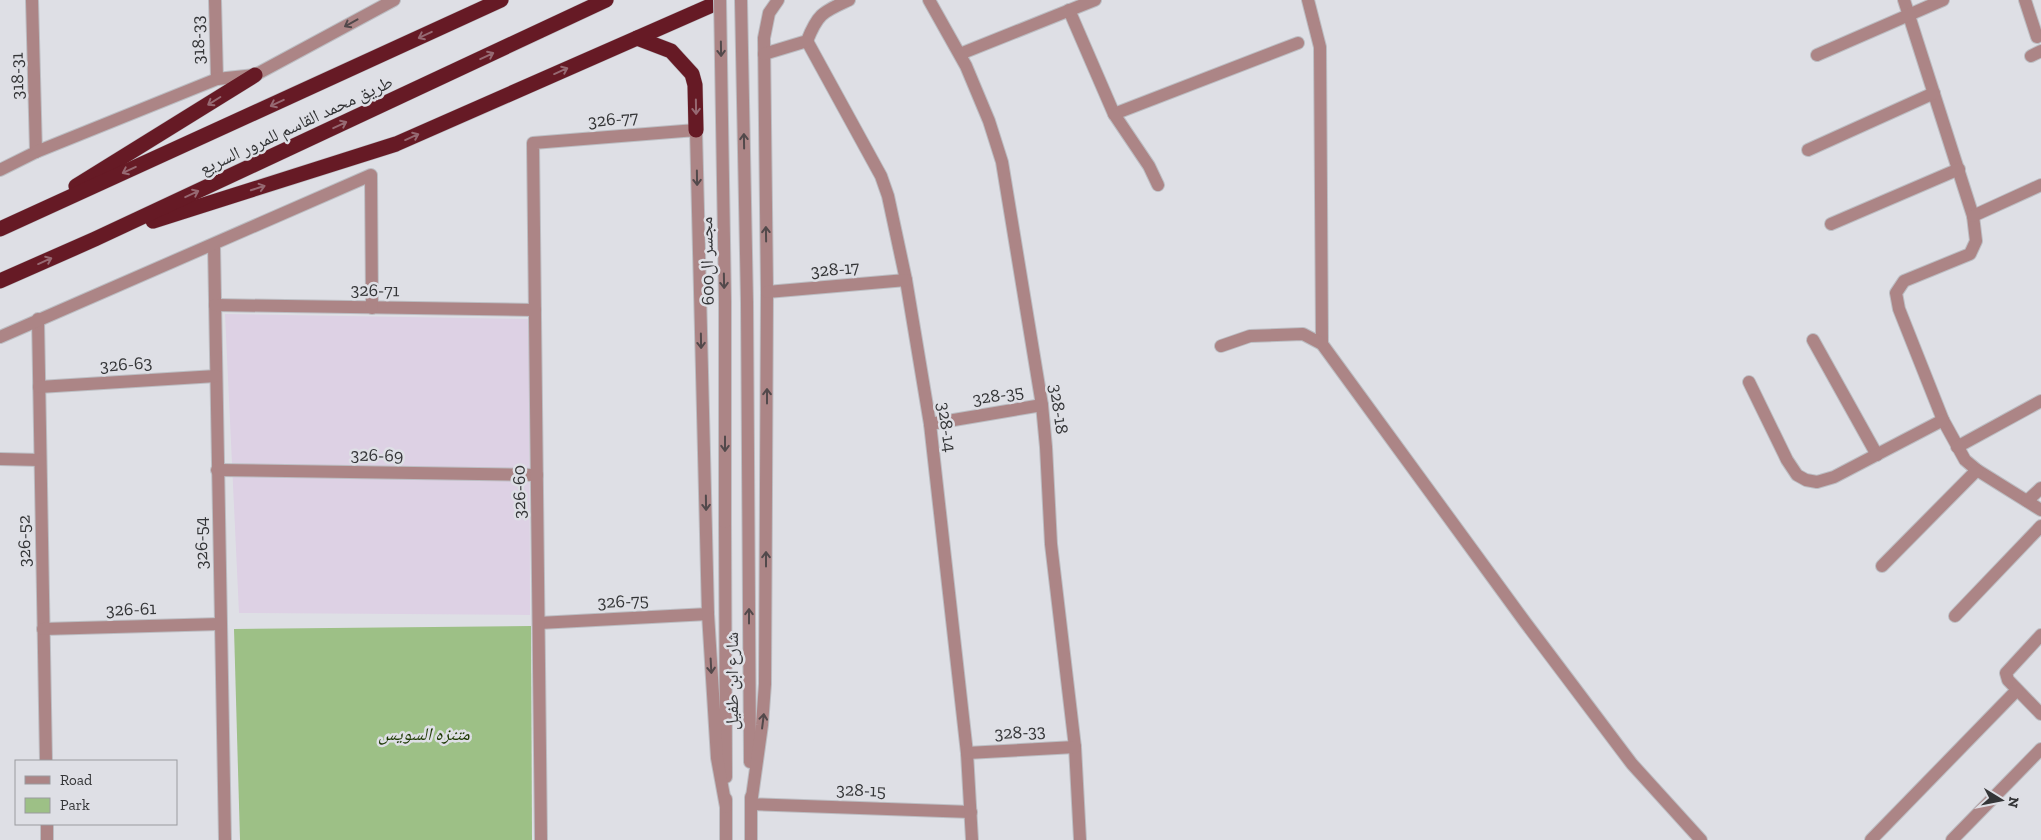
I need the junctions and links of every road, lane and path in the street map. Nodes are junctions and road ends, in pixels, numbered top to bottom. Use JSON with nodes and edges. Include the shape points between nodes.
{"nodes":[{"id":1,"x":32,"y":0,"type":"edge"},
{"id":2,"x":215,"y":0,"type":"edge"},
{"id":3,"x":394,"y":0,"type":"edge"},
{"id":4,"x":501,"y":0,"type":"edge"},
{"id":5,"x":606,"y":0,"type":"edge"},
{"id":6,"x":741,"y":0,"type":"edge"},
{"id":7,"x":778,"y":0,"type":"edge"},
{"id":8,"x":849,"y":0,"type":"edge"},
{"id":9,"x":929,"y":0,"type":"edge"},
{"id":10,"x":1095,"y":0,"type":"edge"},
{"id":11,"x":1308,"y":0,"type":"edge"},
{"id":12,"x":1904,"y":0,"type":"edge"},
{"id":13,"x":1943,"y":0,"type":"edge"},
{"id":14,"x":2025,"y":0,"type":"edge"},
{"id":15,"x":715,"y":3,"type":"edge"},
{"id":16,"x":374,"y":5,"type":"edge"},
{"id":17,"x":1069,"y":10,"type":"junction"},
{"id":18,"x":1909,"y":15,"type":"junction"},
{"id":19,"x":2037,"y":37,"type":"dead end"},
{"id":20,"x":637,"y":38,"type":"junction"},
{"id":21,"x":807,"y":41,"type":"junction"},
{"id":22,"x":1298,"y":43,"type":"dead end"},
{"id":23,"x":764,"y":54,"type":"junction"},
{"id":24,"x":960,"y":54,"type":"junction"},
{"id":25,"x":1817,"y":55,"type":"dead end"},
{"id":26,"x":255,"y":75,"type":"junction"},
{"id":27,"x":217,"y":79,"type":"junction"},
{"id":28,"x":1934,"y":93,"type":"junction"},
{"id":29,"x":1114,"y":114,"type":"junction"},
{"id":30,"x":696,"y":130,"type":"junction"},
{"id":31,"x":533,"y":143,"type":"joint"},
{"id":32,"x":1808,"y":150,"type":"dead end"},
{"id":33,"x":36,"y":152,"type":"junction"},
{"id":34,"x":1958,"y":169,"type":"junction"},
{"id":35,"x":0,"y":170,"type":"edge"},
{"id":36,"x":1158,"y":184,"type":"dead end"},
{"id":37,"x":2041,"y":186,"type":"edge"},
{"id":38,"x":1973,"y":216,"type":"junction"},
{"id":39,"x":20,"y":220,"type":"junction"},
{"id":40,"x":1832,"y":224,"type":"dead end"},
{"id":41,"x":0,"y":229,"type":"edge"},
{"id":42,"x":95,"y":239,"type":"junction"},
{"id":43,"x":214,"y":245,"type":"junction"},
{"id":44,"x":906,"y":280,"type":"junction"},
{"id":45,"x":0,"y":281,"type":"edge"},
{"id":46,"x":767,"y":292,"type":"junction"},
{"id":47,"x":215,"y":305,"type":"junction"},
{"id":48,"x":372,"y":308,"type":"junction"},
{"id":49,"x":535,"y":310,"type":"junction"},
{"id":50,"x":38,"y":319,"type":"junction"},
{"id":51,"x":0,"y":337,"type":"edge"},
{"id":52,"x":1813,"y":340,"type":"dead end"},
{"id":53,"x":1322,"y":344,"type":"junction"},
{"id":54,"x":1221,"y":346,"type":"dead end"},
{"id":55,"x":216,"y":376,"type":"junction"},
{"id":56,"x":1749,"y":382,"type":"dead end"},
{"id":57,"x":39,"y":387,"type":"junction"},
{"id":58,"x":2041,"y":401,"type":"edge"},
{"id":59,"x":1042,"y":406,"type":"junction"},
{"id":60,"x":1942,"y":420,"type":"junction"},
{"id":61,"x":930,"y":424,"type":"junction"},
{"id":62,"x":1957,"y":447,"type":"junction"},
{"id":63,"x":1877,"y":455,"type":"junction"},
{"id":64,"x":0,"y":459,"type":"edge"},
{"id":65,"x":40,"y":460,"type":"junction"},
{"id":66,"x":217,"y":470,"type":"junction"},
{"id":67,"x":1976,"y":470,"type":"junction"},
{"id":68,"x":537,"y":475,"type":"junction"},
{"id":69,"x":2041,"y":488,"type":"edge"},
{"id":70,"x":2027,"y":501,"type":"junction"},
{"id":71,"x":2041,"y":510,"type":"edge"},
{"id":72,"x":725,"y":522,"type":"joint"},
{"id":73,"x":2041,"y":526,"type":"edge"},
{"id":74,"x":1882,"y":566,"type":"dead end"},
{"id":75,"x":708,"y":614,"type":"junction"},
{"id":76,"x":1955,"y":616,"type":"dead end"},
{"id":77,"x":539,"y":623,"type":"junction"},
{"id":78,"x":220,"y":624,"type":"junction"},
{"id":79,"x":44,"y":629,"type":"junction"},
{"id":80,"x":2041,"y":635,"type":"edge"},
{"id":81,"x":2017,"y":690,"type":"junction"},
{"id":82,"x":2041,"y":714,"type":"edge"},
{"id":83,"x":1075,"y":747,"type":"junction"},
{"id":84,"x":2041,"y":749,"type":"edge"},
{"id":85,"x":968,"y":753,"type":"junction"},
{"id":86,"x":46,"y":760,"type":"edge"},
{"id":87,"x":751,"y":804,"type":"junction"},
{"id":88,"x":726,"y":807,"type":"junction"},
{"id":89,"x":971,"y":812,"type":"junction"},
{"id":90,"x":47,"y":825,"type":"edge"},
{"id":91,"x":47,"y":840,"type":"edge"},
{"id":92,"x":225,"y":840,"type":"edge"},
{"id":93,"x":541,"y":840,"type":"edge"},
{"id":94,"x":726,"y":840,"type":"edge"},
{"id":95,"x":751,"y":840,"type":"edge"},
{"id":96,"x":972,"y":840,"type":"edge"},
{"id":97,"x":1080,"y":840,"type":"edge"},
{"id":98,"x":1701,"y":840,"type":"edge"},
{"id":99,"x":1871,"y":840,"type":"edge"},
{"id":100,"x":1952,"y":840,"type":"edge"}],
"edges":[{"from":1,"to":33,"type":"street","name":"318-31"},
{"from":2,"to":27,"type":"street","name":"318-33"},
{"from":3,"to":16,"type":"street"},
{"from":4,"to":39,"type":"highway","name":"طريق محمد القاسم للمرور السريع","one_way":true},
{"from":42,"to":5,"type":"highway","name":"طريق محمد القاسم للمرور السريع","one_way":true},
{"from":87,"to":6,"type":"street","name":"شارع ابن طفيل","one_way":true},
{"from":7,"to":23,"type":"street","via":[[769,13]]},
{"from":8,"to":21,"type":"street","via":[[823,12]]},
{"from":9,"to":24,"type":"street","name":"328-18"},
{"from":10,"to":17,"type":"street"},
{"from":11,"to":53,"type":"street","via":[[1320,47]]},
{"from":12,"to":18,"type":"street"},
{"from":13,"to":18,"type":"street"},
{"from":14,"to":19,"type":"street"},
{"from":15,"to":20,"type":"highway"},
{"from":15,"to":72,"type":"street","name":"مجسر ال600","one_way":true,"bridge":true,"via":[[724,272]]},
{"from":16,"to":26,"type":"street","one_way":true},
{"from":17,"to":24,"type":"street"},
{"from":17,"to":29,"type":"street"},
{"from":18,"to":25,"type":"street"},
{"from":18,"to":28,"type":"street"},
{"from":20,"to":30,"type":"highway","one_way":true,"via":[[671,51],[692,74],[696,85]]},
{"from":42,"to":20,"type":"highway","one_way":true,"via":[[396,144]]},
{"from":21,"to":23,"type":"street"},
{"from":21,"to":44,"type":"street","name":"328-14","via":[[880,176],[888,196]]},
{"from":22,"to":29,"type":"street"},
{"from":46,"to":23,"type":"street","one_way":true},
{"from":24,"to":59,"type":"street","name":"328-18","via":[[989,121],[1002,162]]},
{"from":26,"to":27,"type":"street"},
{"from":26,"to":39,"type":"highway","one_way":true},
{"from":27,"to":33,"type":"street"},
{"from":28,"to":32,"type":"street"},
{"from":28,"to":34,"type":"street"},
{"from":29,"to":36,"type":"street"},
{"from":30,"to":31,"type":"street","name":"326-77"},
{"from":30,"to":75,"type":"street","one_way":true},
{"from":31,"to":49,"type":"street","name":"326-60"},
{"from":33,"to":35,"type":"street"},
{"from":34,"to":38,"type":"street"},
{"from":34,"to":40,"type":"street"},
{"from":37,"to":38,"type":"street"},
{"from":38,"to":60,"type":"street","via":[[1976,241],[1970,254],[1904,281],[1896,294]]},
{"from":39,"to":41,"type":"highway","name":"طريق محمد القاسم للمرور السريع"},
{"from":45,"to":42,"type":"highway","name":"طريق محمد القاسم للمرور السريع","one_way":true},
{"from":43,"to":47,"type":"street","name":"326-54"},
{"from":43,"to":48,"type":"street","via":[[370,175]]},
{"from":43,"to":50,"type":"street"},
{"from":44,"to":46,"type":"street","name":"328-17"},
{"from":44,"to":61,"type":"street","name":"328-14"},
{"from":87,"to":46,"type":"street","one_way":true,"via":[[765,684]]},
{"from":47,"to":48,"type":"street","name":"326-71"},
{"from":47,"to":55,"type":"street","name":"326-54"},
{"from":48,"to":49,"type":"street","name":"326-71"},
{"from":49,"to":68,"type":"street","name":"326-60"},
{"from":50,"to":51,"type":"street"},
{"from":50,"to":57,"type":"street","name":"326-52"},
{"from":52,"to":63,"type":"street"},
{"from":53,"to":54,"type":"street","via":[[1303,334],[1250,336]]},
{"from":53,"to":98,"type":"street","via":[[1632,764]]},
{"from":55,"to":57,"type":"street","name":"326-63"},
{"from":55,"to":66,"type":"street","name":"326-54"},
{"from":56,"to":63,"type":"street","via":[[1797,475],[1817,482]]},
{"from":57,"to":65,"type":"street","name":"326-52"},
{"from":58,"to":62,"type":"street"},
{"from":59,"to":61,"type":"street","name":"328-35"},
{"from":59,"to":83,"type":"street","name":"328-18","via":[[1051,544]]},
{"from":60,"to":62,"type":"street"},
{"from":60,"to":63,"type":"street"},
{"from":61,"to":85,"type":"street","name":"328-14"},
{"from":62,"to":67,"type":"street"},
{"from":64,"to":65,"type":"street"},
{"from":65,"to":79,"type":"street","name":"326-52"},
{"from":66,"to":68,"type":"street","name":"326-69"},
{"from":66,"to":78,"type":"street","name":"326-54"},
{"from":67,"to":70,"type":"street"},
{"from":67,"to":74,"type":"street"},
{"from":68,"to":77,"type":"street","name":"326-60"},
{"from":69,"to":70,"type":"street"},
{"from":70,"to":71,"type":"street"},
{"from":72,"to":88,"type":"street","name":"شارع ابن طفيل"},
{"from":73,"to":76,"type":"street"},
{"from":75,"to":77,"type":"street","name":"326-75"},
{"from":75,"to":88,"type":"street","one_way":true,"via":[[717,758]]},
{"from":77,"to":93,"type":"street","name":"326-60"},
{"from":78,"to":79,"type":"street","name":"326-61"},
{"from":78,"to":92,"type":"street","name":"326-54"},
{"from":79,"to":86,"type":"street","name":"326-52"},
{"from":80,"to":81,"type":"street","via":[[2006,672]]},
{"from":81,"to":82,"type":"street"},
{"from":81,"to":99,"type":"street"},
{"from":83,"to":85,"type":"street","name":"328-33"},
{"from":83,"to":97,"type":"street","name":"328-18"},
{"from":84,"to":100,"type":"street"},
{"from":85,"to":89,"type":"street","name":"328-14"},
{"from":87,"to":89,"type":"street","name":"328-15"},
{"from":87,"to":95,"type":"street","name":"شارع ابن طفيل"},
{"from":88,"to":94,"type":"street","name":"شارع ابن طفيل"},
{"from":89,"to":96,"type":"street","name":"328-14"},
{"from":90,"to":91,"type":"street"}]}
